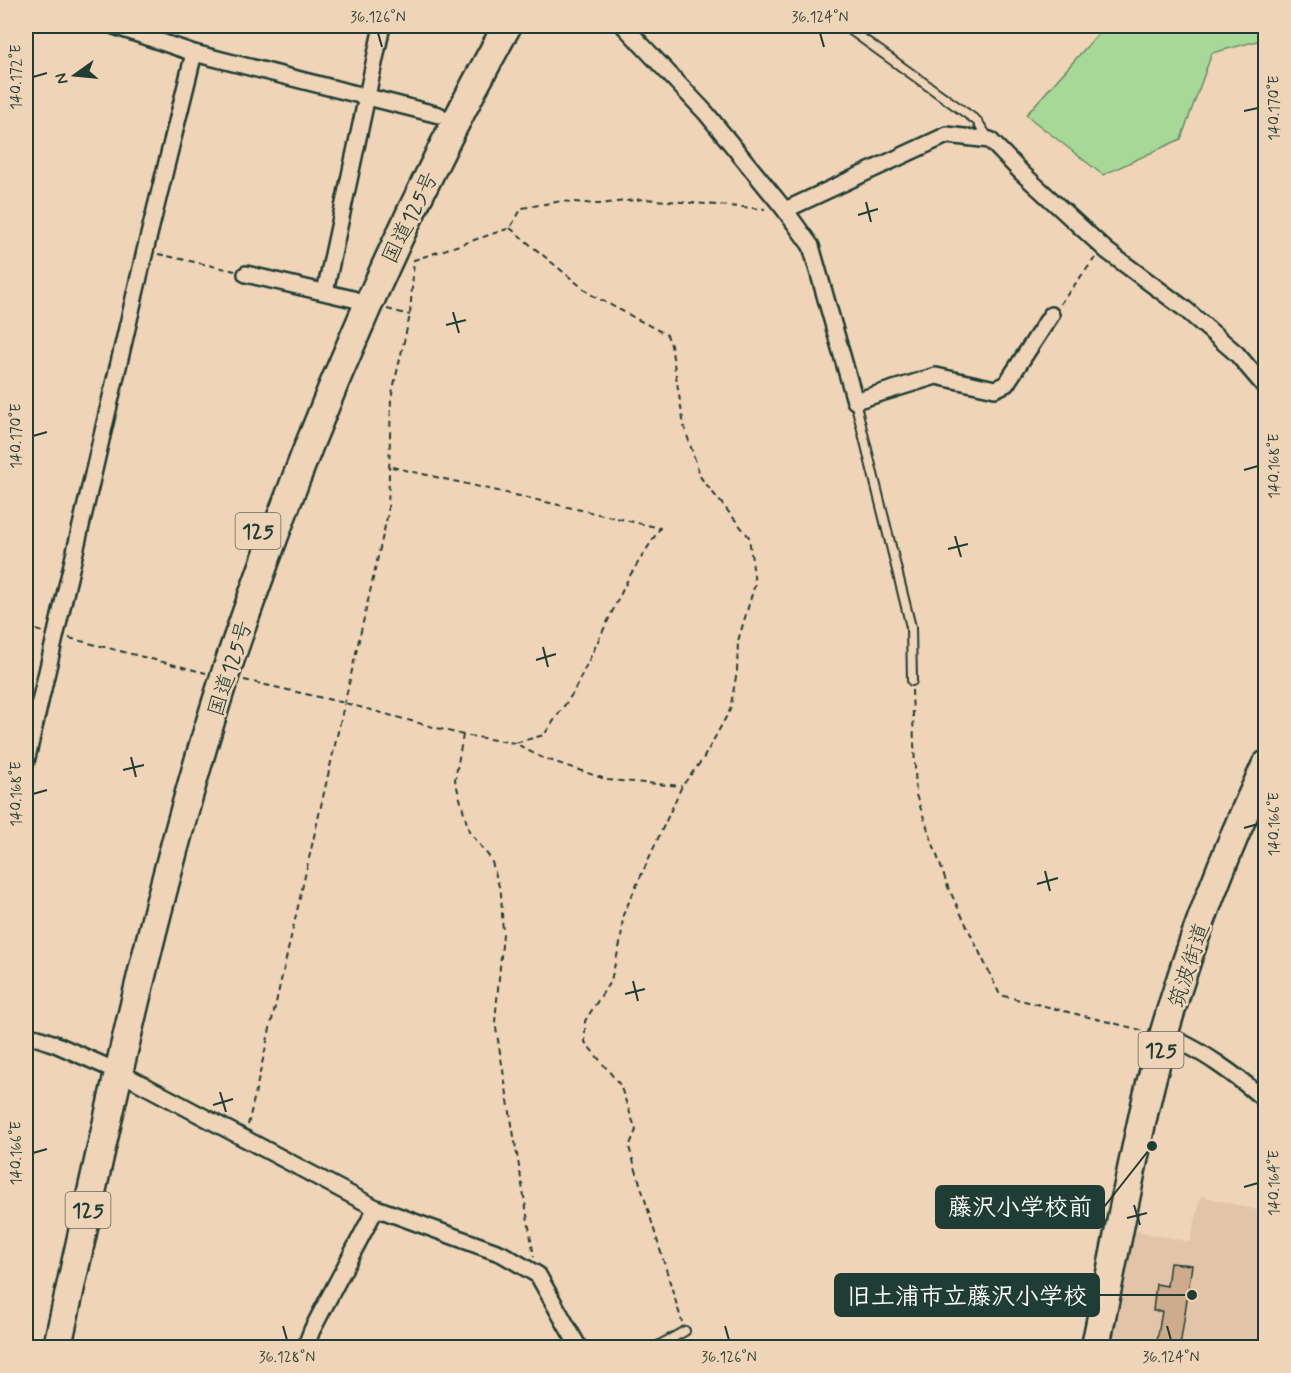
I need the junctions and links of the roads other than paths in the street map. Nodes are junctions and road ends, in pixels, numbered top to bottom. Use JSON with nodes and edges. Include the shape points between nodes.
{"nodes":[{"id":1,"x":114,"y":26,"type":"edge"},
{"id":2,"x":382,"y":26,"type":"edge"},
{"id":3,"x":487,"y":26,"type":"edge"},
{"id":4,"x":507,"y":26,"type":"edge"},
{"id":5,"x":624,"y":26,"type":"edge"},
{"id":6,"x":845,"y":26,"type":"edge"},
{"id":7,"x":194,"y":53,"type":"junction"},
{"id":8,"x":367,"y":97,"type":"junction"},
{"id":9,"x":439,"y":115,"type":"junction"},
{"id":10,"x":990,"y":140,"type":"junction"},
{"id":11,"x":785,"y":210,"type":"junction"},
{"id":12,"x":246,"y":273,"type":"road end"},
{"id":13,"x":325,"y":292,"type":"junction"},
{"id":14,"x":353,"y":299,"type":"junction"},
{"id":15,"x":1051,"y":315,"type":"road end"},
{"id":16,"x":1266,"y":388,"type":"edge"},
{"id":17,"x":855,"y":401,"type":"junction"},
{"id":18,"x":216,"y":674,"type":"junction"},
{"id":19,"x":912,"y":681,"type":"road end"},
{"id":20,"x":26,"y":762,"type":"edge"},
{"id":21,"x":1266,"y":765,"type":"edge"},
{"id":22,"x":26,"y":1036,"type":"edge"},
{"id":23,"x":1165,"y":1036,"type":"junction"},
{"id":24,"x":111,"y":1068,"type":"junction"},
{"id":25,"x":1266,"y":1101,"type":"edge"},
{"id":26,"x":376,"y":1208,"type":"junction"},
{"id":27,"x":685,"y":1331,"type":"road end"},
{"id":28,"x":38,"y":1347,"type":"edge"},
{"id":29,"x":57,"y":1347,"type":"edge"},
{"id":30,"x":304,"y":1347,"type":"edge"},
{"id":31,"x":579,"y":1347,"type":"edge"},
{"id":32,"x":654,"y":1347,"type":"edge"},
{"id":33,"x":1095,"y":1347,"type":"edge"}],
"edges":[{"from":1,"to":7,"type":"street"},
{"from":2,"to":8,"type":"street"},
{"from":3,"to":9,"type":"highway","name":"国道125号","number":"125"},
{"from":4,"to":18,"type":"highway","name":"国道125号","number":"125","via":[[406,221],[350,345]]},
{"from":5,"to":11,"type":"street","via":[[706,113]]},
{"from":6,"to":10,"type":"lane","via":[[977,121]]},
{"from":7,"to":8,"type":"street"},
{"from":7,"to":20,"type":"street"},
{"from":8,"to":9,"type":"street"},
{"from":8,"to":13,"type":"street"},
{"from":9,"to":14,"type":"highway","name":"国道125号","number":"125"},
{"from":10,"to":11,"type":"street","via":[[947,135]]},
{"from":10,"to":16,"type":"street","via":[[1104,247],[1237,354]]},
{"from":11,"to":17,"type":"street","via":[[811,246]]},
{"from":12,"to":13,"type":"street"},
{"from":13,"to":14,"type":"street"},
{"from":14,"to":18,"type":"highway","name":"国道125号","number":"125","via":[[272,492]]},
{"from":15,"to":17,"type":"street","via":[[1006,384],[995,389],[936,376]]},
{"from":17,"to":19,"type":"lane","via":[[911,627]]},
{"from":18,"to":24,"type":"highway","name":"国道125号","number":"125","via":[[163,822]]},
{"from":21,"to":23,"type":"highway","name":"筑波街道","number":"125","via":[[1220,871]]},
{"from":22,"to":24,"type":"street"},
{"from":23,"to":25,"type":"street","via":[[1203,1056]]},
{"from":23,"to":33,"type":"highway","name":"筑波街道","number":"125","via":[[1145,1106]]},
{"from":24,"to":26,"type":"street"},
{"from":24,"to":28,"type":"highway","name":"国道125号","number":"125"},
{"from":24,"to":29,"type":"highway","name":"国道125号","number":"125"},
{"from":26,"to":30,"type":"street"},
{"from":26,"to":31,"type":"street","via":[[502,1254],[538,1275]]},
{"from":27,"to":32,"type":"lane"}]}
